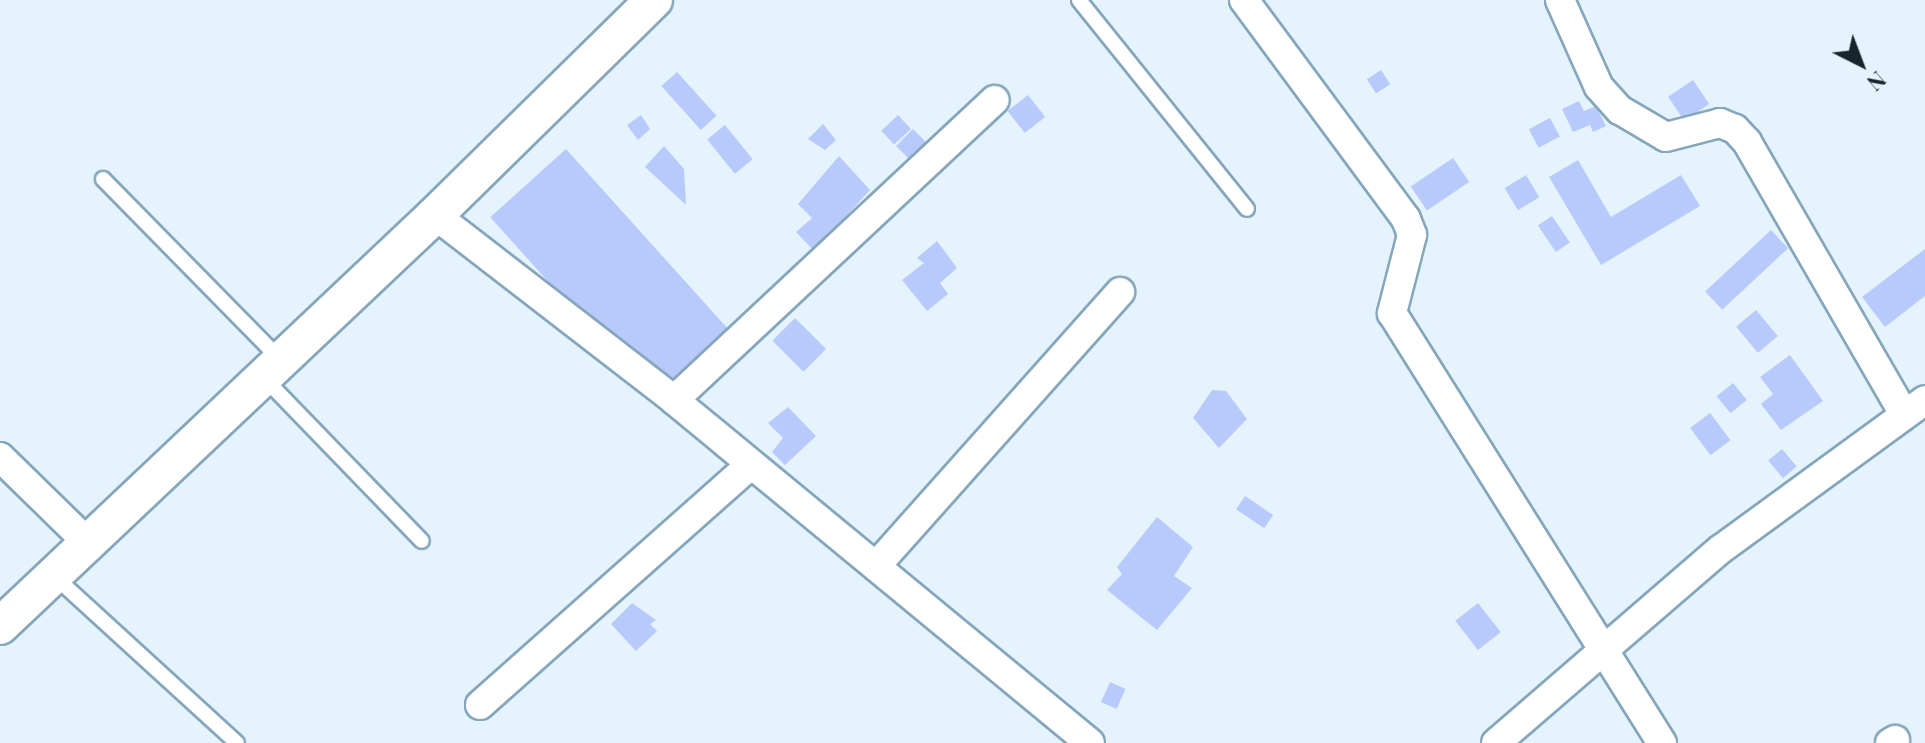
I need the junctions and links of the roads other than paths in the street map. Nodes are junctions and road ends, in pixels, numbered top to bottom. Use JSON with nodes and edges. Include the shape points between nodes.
{"nodes":[{"id":1,"x":654,"y":0,"type":"edge"},
{"id":2,"x":1079,"y":0,"type":"edge"},
{"id":3,"x":1244,"y":0,"type":"edge"},
{"id":4,"x":1560,"y":0,"type":"edge"},
{"id":5,"x":995,"y":100,"type":"dead end"},
{"id":6,"x":103,"y":179,"type":"dead end"},
{"id":7,"x":1247,"y":209,"type":"dead end"},
{"id":8,"x":435,"y":215,"type":"junction"},
{"id":9,"x":1120,"y":292,"type":"dead end"},
{"id":10,"x":271,"y":368,"type":"junction"},
{"id":11,"x":674,"y":400,"type":"junction"},
{"id":12,"x":1915,"y":407,"type":"edge"},
{"id":13,"x":0,"y":457,"type":"edge"},
{"id":14,"x":749,"y":466,"type":"junction"},
{"id":15,"x":422,"y":541,"type":"dead end"},
{"id":16,"x":88,"y":543,"type":"junction"},
{"id":17,"x":876,"y":566,"type":"junction"},
{"id":18,"x":53,"y":575,"type":"junction"},
{"id":19,"x":0,"y":626,"type":"edge"},
{"id":20,"x":1602,"y":649,"type":"junction"},
{"id":21,"x":480,"y":705,"type":"dead end"},
{"id":22,"x":237,"y":743,"type":"edge"},
{"id":23,"x":1090,"y":743,"type":"edge"},
{"id":24,"x":1496,"y":743,"type":"edge"},
{"id":25,"x":1662,"y":743,"type":"edge"}],
"edges":[{"from":1,"to":8,"type":"street"},
{"from":2,"to":7,"type":"lane"},
{"from":3,"to":20,"type":"street","via":[[1406,219],[1412,235],[1392,313]]},
{"from":4,"to":12,"type":"street","via":[[1599,87],[1620,110],[1666,137],[1720,123],[1747,142]]},
{"from":5,"to":11,"type":"street"},
{"from":6,"to":10,"type":"lane"},
{"from":8,"to":10,"type":"street"},
{"from":8,"to":11,"type":"street"},
{"from":9,"to":17,"type":"street"},
{"from":10,"to":15,"type":"lane"},
{"from":10,"to":16,"type":"street"},
{"from":11,"to":14,"type":"street"},
{"from":12,"to":20,"type":"street","via":[[1721,549]]},
{"from":13,"to":16,"type":"street"},
{"from":14,"to":17,"type":"street"},
{"from":14,"to":21,"type":"street"},
{"from":16,"to":18,"type":"street"},
{"from":17,"to":23,"type":"street"},
{"from":18,"to":19,"type":"street"},
{"from":18,"to":22,"type":"lane"},
{"from":20,"to":24,"type":"street"},
{"from":20,"to":25,"type":"street"}]}
